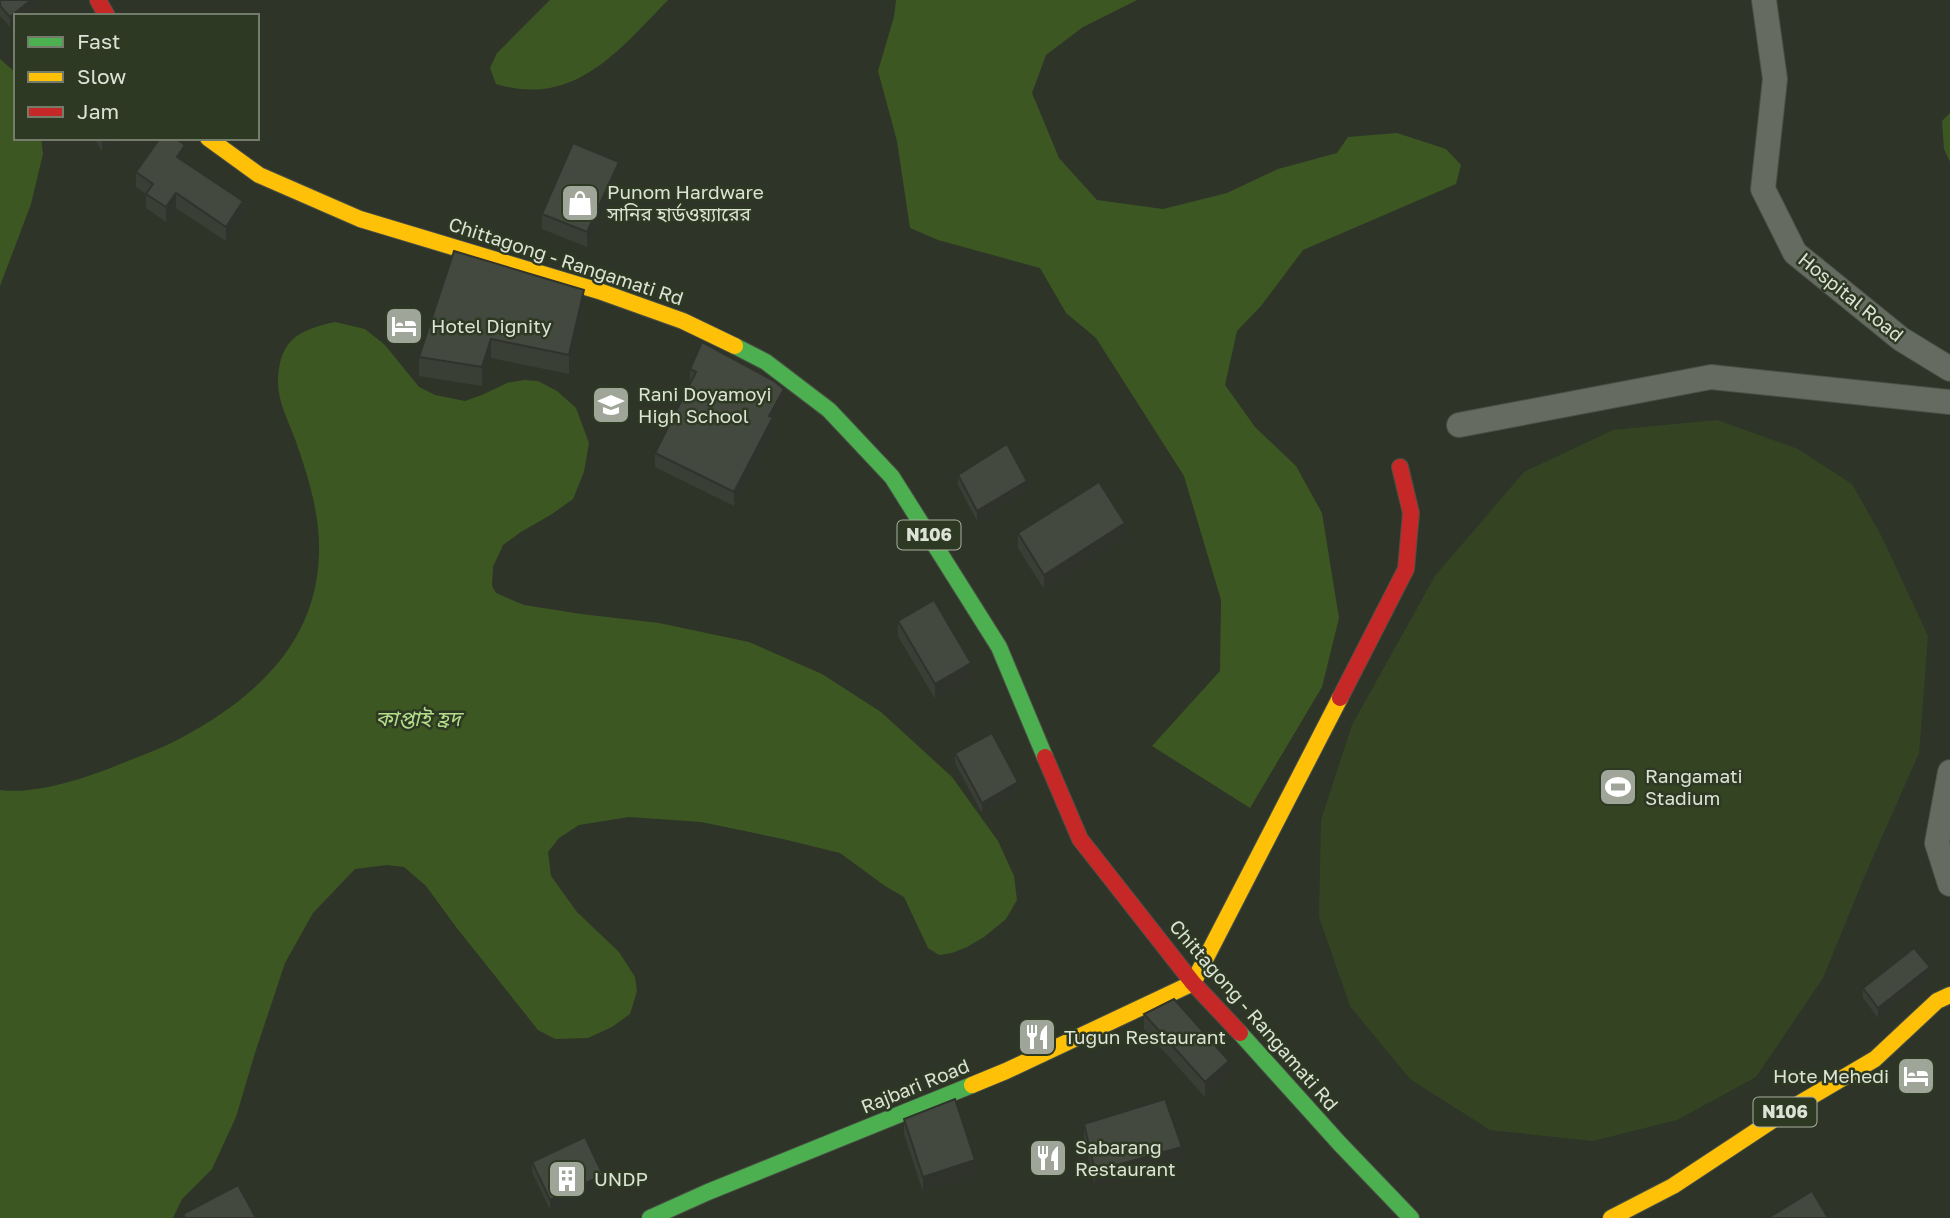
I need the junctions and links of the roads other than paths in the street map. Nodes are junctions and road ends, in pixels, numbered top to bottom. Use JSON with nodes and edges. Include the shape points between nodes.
{"nodes":[{"id":1,"x":1764,"y":0,"type":"edge"},
{"id":2,"x":211,"y":140,"type":"edge"},
{"id":3,"x":1950,"y":369,"type":"edge"},
{"id":4,"x":1950,"y":402,"type":"edge"},
{"id":5,"x":1459,"y":425,"type":"dead end"},
{"id":6,"x":1400,"y":467,"type":"dead end"},
{"id":7,"x":1950,"y":772,"type":"edge"},
{"id":8,"x":1950,"y":884,"type":"edge"},
{"id":9,"x":1193,"y":983,"type":"junction"},
{"id":10,"x":1950,"y":995,"type":"edge"},
{"id":11,"x":650,"y":1218,"type":"edge"},
{"id":12,"x":1411,"y":1218,"type":"edge"},
{"id":13,"x":1611,"y":1218,"type":"edge"}],
"edges":[{"from":1,"to":3,"type":"street","name":"Hospital Road","via":[[1775,79],[1763,189],[1795,253],[1901,339]]},
{"from":2,"to":9,"type":"main road","name":"Chittagong - Rangamati Rd","number":"N106","via":[[259,175],[360,219],[684,321],[766,362],[829,410],[892,477],[999,647],[1080,839]]},
{"from":4,"to":5,"type":"street","via":[[1711,377]]},
{"from":6,"to":9,"type":"main road","via":[[1411,513],[1406,569]]},
{"from":7,"to":8,"type":"street","via":[[1937,843]]},
{"from":9,"to":11,"type":"main road","name":"Rajbari Road","via":[[1006,1071]]},
{"from":9,"to":12,"type":"main road","name":"Chittagong - Rangamati Rd","number":"N106"},
{"from":10,"to":13,"type":"main road","number":"N106","via":[[1937,1001],[1875,1059],[1673,1186]]}]}
